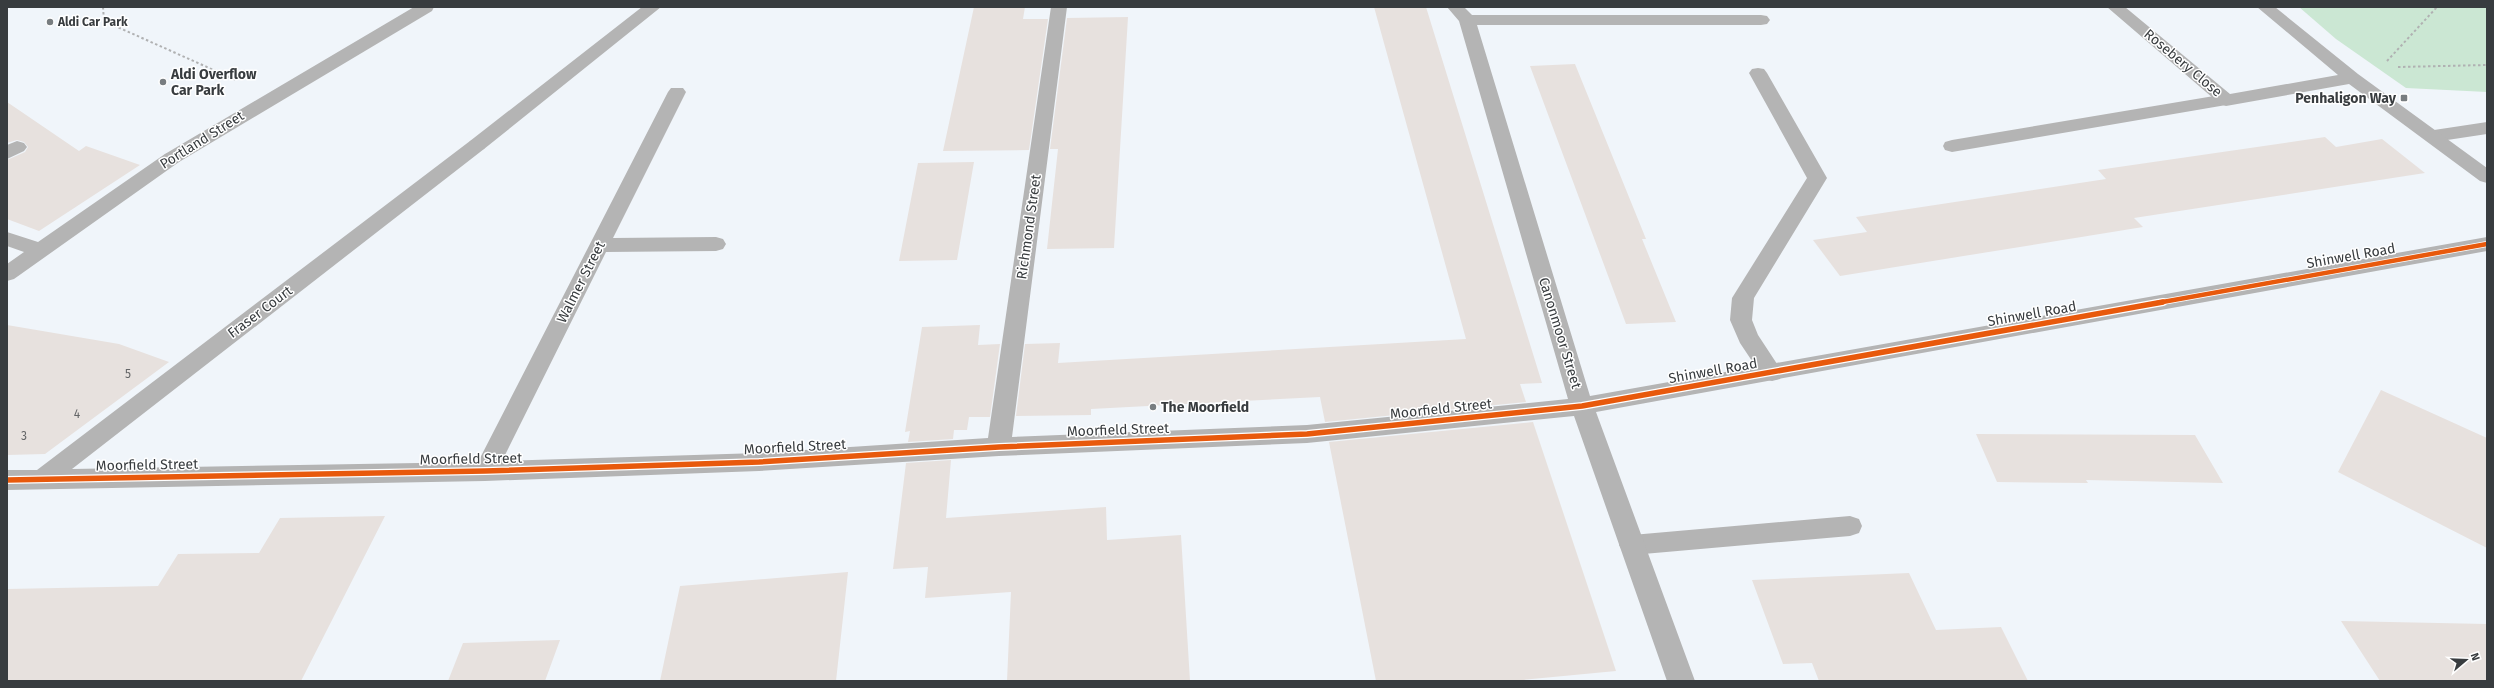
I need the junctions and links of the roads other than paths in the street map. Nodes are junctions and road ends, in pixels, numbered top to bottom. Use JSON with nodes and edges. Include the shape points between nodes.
{"nodes":[{"id":1,"x":426,"y":7,"type":"edge"},
{"id":2,"x":653,"y":7,"type":"edge"},
{"id":3,"x":1059,"y":7,"type":"edge"},
{"id":4,"x":2115,"y":7,"type":"edge"},
{"id":5,"x":2264,"y":7,"type":"edge"},
{"id":6,"x":1461,"y":13,"type":"edge"},
{"id":7,"x":1761,"y":20,"type":"dead end"},
{"id":8,"x":1758,"y":73,"type":"dead end"},
{"id":9,"x":2352,"y":78,"type":"junction"},
{"id":10,"x":676,"y":92,"type":"dead end"},
{"id":11,"x":2226,"y":100,"type":"junction"},
{"id":12,"x":2487,"y":128,"type":"edge"},
{"id":13,"x":2434,"y":136,"type":"junction"},
{"id":14,"x":1952,"y":146,"type":"dead end"},
{"id":15,"x":2487,"y":176,"type":"edge"},
{"id":16,"x":7,"y":239,"type":"edge"},
{"id":17,"x":716,"y":244,"type":"dead end"},
{"id":18,"x":2487,"y":244,"type":"edge"},
{"id":19,"x":599,"y":245,"type":"junction"},
{"id":20,"x":39,"y":250,"type":"junction"},
{"id":21,"x":7,"y":274,"type":"edge"},
{"id":22,"x":1772,"y":373,"type":"junction"},
{"id":23,"x":1582,"y":406,"type":"junction"},
{"id":24,"x":999,"y":447,"type":"junction"},
{"id":25,"x":485,"y":471,"type":"junction"},
{"id":26,"x":42,"y":479,"type":"junction"},
{"id":27,"x":7,"y":480,"type":"edge"},
{"id":28,"x":1850,"y":526,"type":"dead end"},
{"id":29,"x":1632,"y":545,"type":"junction"},
{"id":30,"x":1681,"y":681,"type":"edge"}],
"edges":[{"from":1,"to":20,"type":"street","name":"Portland Street","via":[[172,158]]},
{"from":2,"to":26,"type":"street","name":"Fraser Court"},
{"from":3,"to":24,"type":"street","name":"Richmond Street"},
{"from":4,"to":11,"type":"street","name":"Rosebery Close"},
{"from":5,"to":9,"type":"street"},
{"from":6,"to":7,"type":"street"},
{"from":6,"to":23,"type":"street","name":"Canonmoor Street"},
{"from":8,"to":22,"type":"street","via":[[1817,178],[1743,298],[1741,320]]},
{"from":9,"to":11,"type":"street","name":"Rosebery Close"},
{"from":9,"to":13,"type":"street"},
{"from":10,"to":19,"type":"street","name":"Walmer Street"},
{"from":11,"to":14,"type":"street"},
{"from":12,"to":13,"type":"street"},
{"from":13,"to":15,"type":"street"},
{"from":16,"to":20,"type":"street"},
{"from":17,"to":19,"type":"street"},
{"from":18,"to":22,"type":"street","name":"Shinwell Road"},
{"from":19,"to":25,"type":"street","name":"Walmer Street"},
{"from":20,"to":21,"type":"street","name":"Portland Street"},
{"from":22,"to":23,"type":"street","name":"Shinwell Road"},
{"from":23,"to":24,"type":"street","name":"Moorfield Street","via":[[1307,434]]},
{"from":23,"to":29,"type":"street","name":"Canonmoor Street"},
{"from":24,"to":25,"type":"street","name":"Moorfield Street","via":[[759,462]]},
{"from":25,"to":26,"type":"street","name":"Moorfield Street"},
{"from":26,"to":27,"type":"street","name":"Moorfield Street"},
{"from":28,"to":29,"type":"street"},
{"from":29,"to":30,"type":"street","name":"Canonmoor Street"}]}
